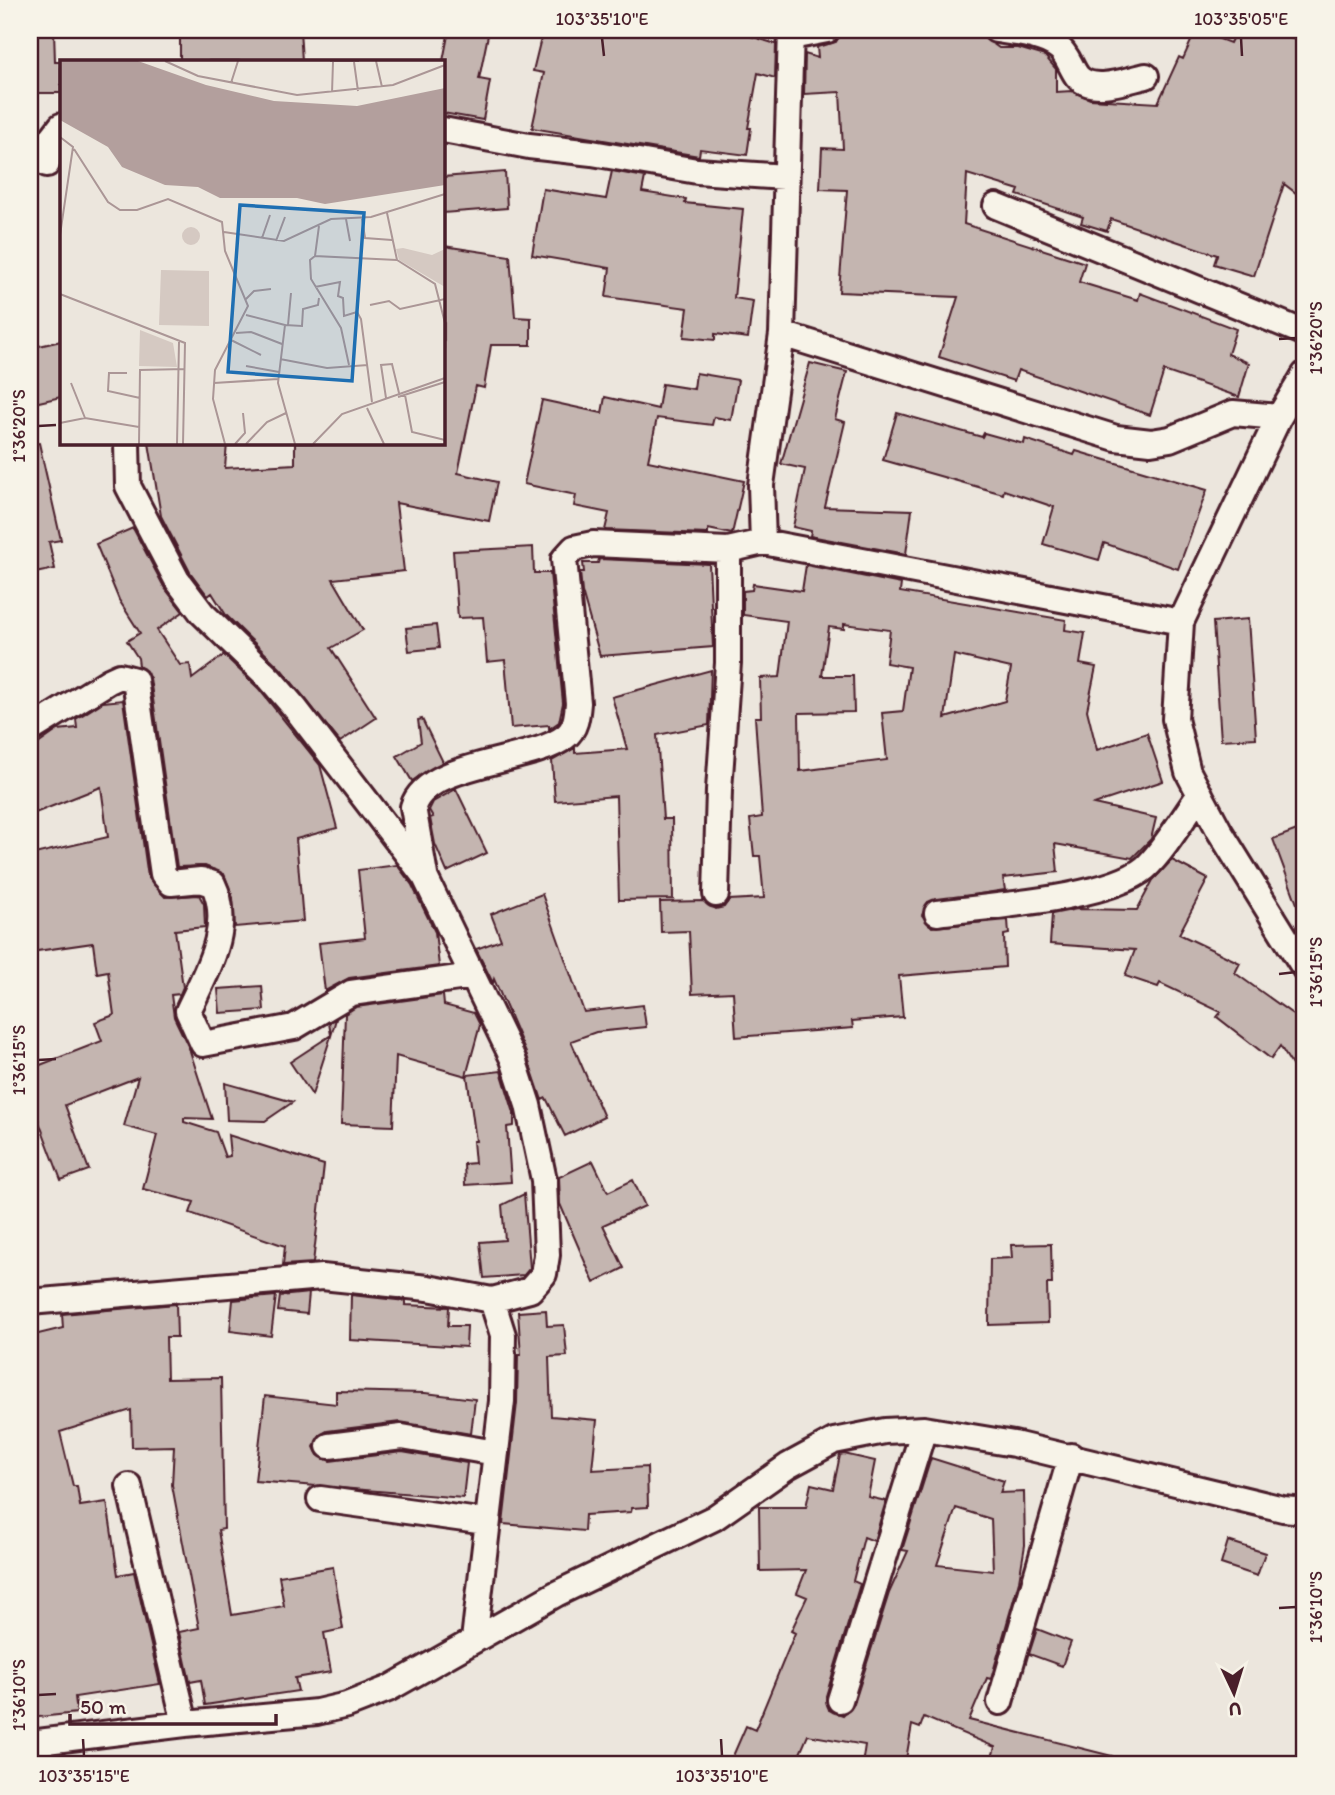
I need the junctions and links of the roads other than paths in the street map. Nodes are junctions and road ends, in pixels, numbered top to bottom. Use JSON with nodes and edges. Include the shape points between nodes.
{"nodes":[{"id":1,"x":827,"y":30,"type":"edge"},
{"id":2,"x":996,"y":30,"type":"edge"},
{"id":3,"x":791,"y":33,"type":"edge"},
{"id":4,"x":1146,"y":76,"type":"dead end"},
{"id":5,"x":60,"y":127,"type":"edge"},
{"id":6,"x":444,"y":130,"type":"edge"},
{"id":7,"x":46,"y":166,"type":"edge"},
{"id":8,"x":785,"y":177,"type":"junction"},
{"id":9,"x":996,"y":206,"type":"dead end"},
{"id":10,"x":1305,"y":333,"type":"edge"},
{"id":11,"x":782,"y":334,"type":"junction"},
{"id":12,"x":1305,"y":374,"type":"edge"},
{"id":13,"x":1279,"y":416,"type":"junction"},
{"id":14,"x":127,"y":444,"type":"edge"},
{"id":15,"x":763,"y":542,"type":"junction"},
{"id":16,"x":728,"y":550,"type":"junction"},
{"id":17,"x":1181,"y":622,"type":"junction"},
{"id":18,"x":30,"y":730,"type":"edge"},
{"id":19,"x":1200,"y":794,"type":"junction"},
{"id":20,"x":425,"y":877,"type":"junction"},
{"id":21,"x":716,"y":894,"type":"dead end"},
{"id":22,"x":937,"y":913,"type":"dead end"},
{"id":23,"x":1305,"y":969,"type":"edge"},
{"id":24,"x":473,"y":976,"type":"junction"},
{"id":25,"x":492,"y":1300,"type":"junction"},
{"id":26,"x":30,"y":1302,"type":"edge"},
{"id":27,"x":924,"y":1429,"type":"junction"},
{"id":28,"x":329,"y":1446,"type":"dead end"},
{"id":29,"x":496,"y":1453,"type":"junction"},
{"id":30,"x":1071,"y":1456,"type":"junction"},
{"id":31,"x":129,"y":1486,"type":"dead end"},
{"id":32,"x":320,"y":1499,"type":"dead end"},
{"id":33,"x":1305,"y":1511,"type":"edge"},
{"id":34,"x":486,"y":1522,"type":"junction"},
{"id":35,"x":474,"y":1640,"type":"junction"},
{"id":36,"x":840,"y":1700,"type":"dead end"},
{"id":37,"x":1000,"y":1702,"type":"dead end"},
{"id":38,"x":186,"y":1724,"type":"junction"},
{"id":39,"x":30,"y":1743,"type":"edge"}],
"edges":[{"from":1,"to":3,"type":"street"},
{"from":2,"to":4,"type":"street","via":[[1027,35],[1060,48],[1079,78],[1088,83]]},
{"from":3,"to":8,"type":"street"},
{"from":5,"to":7,"type":"street","via":[[51,139]]},
{"from":6,"to":8,"type":"street","via":[[697,171]]},
{"from":8,"to":11,"type":"street"},
{"from":9,"to":10,"type":"street"},
{"from":11,"to":13,"type":"street","via":[[1116,438],[1170,439],[1233,413]]},
{"from":11,"to":15,"type":"street","via":[[761,485]]},
{"from":12,"to":13,"type":"street"},
{"from":13,"to":17,"type":"street"},
{"from":14,"to":20,"type":"street","via":[[128,486],[177,580],[202,613],[270,678]]},
{"from":15,"to":16,"type":"street"},
{"from":15,"to":17,"type":"street"},
{"from":16,"to":20,"type":"street","via":[[593,544],[574,548],[564,559],[576,723],[565,737],[471,768],[428,786],[416,797],[413,807]]},
{"from":16,"to":21,"type":"street","via":[[728,663]]},
{"from":17,"to":19,"type":"street","via":[[1175,719],[1188,772]]},
{"from":18,"to":24,"type":"street","via":[[109,681],[120,676],[135,680],[163,874],[171,883],[201,880],[213,884],[222,921],[217,948],[188,1011],[203,1044],[294,1027],[351,993]]},
{"from":19,"to":22,"type":"street","via":[[1148,865],[1121,882],[1062,896]]},
{"from":19,"to":23,"type":"street"},
{"from":20,"to":24,"type":"street"},
{"from":24,"to":25,"type":"street","via":[[513,1059],[544,1180],[544,1273],[530,1290]]},
{"from":25,"to":26,"type":"street","via":[[323,1277]]},
{"from":25,"to":29,"type":"street","via":[[503,1335]]},
{"from":27,"to":30,"type":"street"},
{"from":27,"to":35,"type":"street","via":[[834,1441],[788,1466],[714,1518],[556,1594]]},
{"from":27,"to":36,"type":"street"},
{"from":28,"to":29,"type":"street","via":[[402,1437]]},
{"from":29,"to":34,"type":"street"},
{"from":30,"to":33,"type":"street"},
{"from":30,"to":37,"type":"street"},
{"from":31,"to":38,"type":"street"},
{"from":32,"to":34,"type":"street"},
{"from":34,"to":35,"type":"street"},
{"from":35,"to":38,"type":"street","via":[[388,1689],[347,1704],[317,1712]]},
{"from":38,"to":39,"type":"street"}]}
